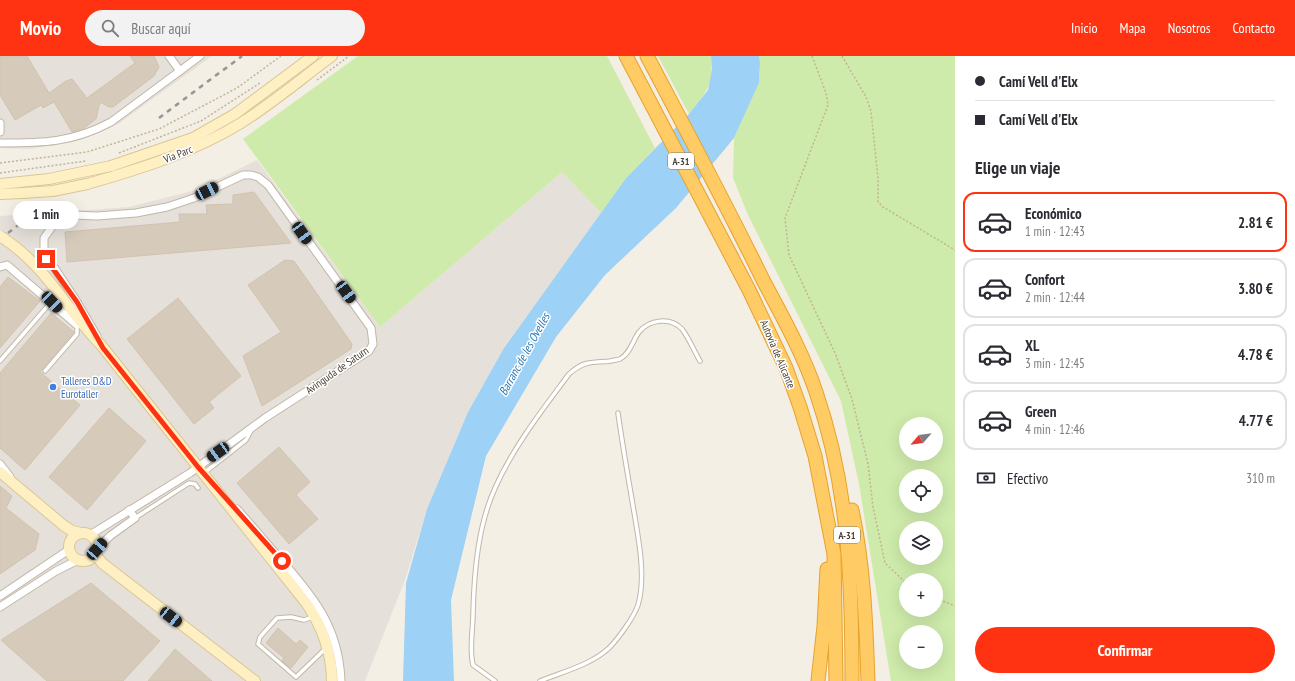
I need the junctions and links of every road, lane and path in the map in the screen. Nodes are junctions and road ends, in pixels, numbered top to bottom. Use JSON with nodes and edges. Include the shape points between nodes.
{"nodes":[{"id":1,"x":169,"y":56,"type":"edge"},
{"id":2,"x":200,"y":56,"type":"edge"},
{"id":3,"x":281,"y":56,"type":"edge"},
{"id":4,"x":313,"y":56,"type":"edge"},
{"id":5,"x":332,"y":56,"type":"edge"},
{"id":6,"x":626,"y":56,"type":"edge"},
{"id":7,"x":646,"y":56,"type":"edge"},
{"id":8,"x":812,"y":56,"type":"edge"},
{"id":9,"x":842,"y":56,"type":"edge"},
{"id":10,"x":180,"y":71,"type":"junction"},
{"id":11,"x":265,"y":80,"type":"dead end"},
{"id":12,"x":0,"y":123,"type":"edge"},
{"id":13,"x":0,"y":132,"type":"edge"},
{"id":14,"x":0,"y":143,"type":"edge"},
{"id":15,"x":118,"y":153,"type":"dead end"},
{"id":16,"x":88,"y":161,"type":"dead end"},
{"id":17,"x":0,"y":163,"type":"edge"},
{"id":18,"x":0,"y":173,"type":"edge"},
{"id":19,"x":0,"y":184,"type":"edge"},
{"id":20,"x":0,"y":194,"type":"edge"},
{"id":21,"x":0,"y":236,"type":"edge"},
{"id":22,"x":955,"y":250,"type":"edge"},
{"id":23,"x":0,"y":267,"type":"edge"},
{"id":24,"x":52,"y":302,"type":"junction"},
{"id":25,"x":79,"y":323,"type":"junction"},
{"id":26,"x":101,"y":344,"type":"junction"},
{"id":27,"x":0,"y":361,"type":"edge"},
{"id":28,"x":700,"y":361,"type":"dead end"},
{"id":29,"x":45,"y":371,"type":"dead end"},
{"id":30,"x":816,"y":393,"type":"junction"},
{"id":31,"x":618,"y":412,"type":"dead end"},
{"id":32,"x":0,"y":464,"type":"edge"},
{"id":33,"x":200,"y":470,"type":"junction"},
{"id":34,"x":0,"y":472,"type":"edge"},
{"id":35,"x":14,"y":484,"type":"junction"},
{"id":36,"x":198,"y":488,"type":"dead end"},
{"id":37,"x":129,"y":510,"type":"junction"},
{"id":38,"x":135,"y":518,"type":"junction"},
{"id":39,"x":86,"y":534,"type":"junction"},
{"id":40,"x":70,"y":549,"type":"junction"},
{"id":41,"x":94,"y":554,"type":"junction"},
{"id":42,"x":834,"y":554,"type":"junction"},
{"id":43,"x":78,"y":560,"type":"junction"},
{"id":44,"x":899,"y":576,"type":"edge"},
{"id":45,"x":0,"y":596,"type":"edge"},
{"id":46,"x":943,"y":601,"type":"edge"},
{"id":47,"x":955,"y":606,"type":"edge"},
{"id":48,"x":0,"y":607,"type":"edge"},
{"id":49,"x":315,"y":616,"type":"junction"},
{"id":50,"x":328,"y":647,"type":"junction"},
{"id":51,"x":254,"y":681,"type":"edge"},
{"id":52,"x":332,"y":681,"type":"edge"},
{"id":53,"x":341,"y":681,"type":"edge"},
{"id":54,"x":496,"y":681,"type":"edge"},
{"id":55,"x":540,"y":681,"type":"edge"},
{"id":56,"x":818,"y":681,"type":"edge"},
{"id":57,"x":836,"y":681,"type":"edge"},
{"id":58,"x":852,"y":681,"type":"edge"},
{"id":59,"x":868,"y":681,"type":"edge"}],
"edges":[{"from":1,"to":10,"type":"street"},
{"from":2,"to":10,"type":"street"},
{"from":3,"to":17,"type":"path","via":[[237,88],[159,129],[87,152]]},
{"from":4,"to":19,"type":"main road","name":"Via Parc","bridge":true,"via":[[235,114],[199,134],[111,166],[49,179]]},
{"from":5,"to":20,"type":"main road","name":"Via Parc","bridge":true,"via":[[242,122],[196,146],[138,170],[87,184],[53,191]]},
{"from":6,"to":42,"type":"highway","name":"Autovía de Alicante","number":"A-31","via":[[749,290],[786,368],[815,456]]},
{"from":7,"to":30,"type":"highway","name":"Autovía de Alicante","number":"A-31","via":[[800,354]]},
{"from":8,"to":44,"type":"path","via":[[828,105],[785,218],[789,255],[835,353],[852,399],[868,464],[873,507],[886,563]]},
{"from":9,"to":22,"type":"path","via":[[866,97],[871,112],[878,202]]},
{"from":10,"to":14,"type":"street","via":[[111,122],[96,130],[57,142]]},
{"from":11,"to":15,"type":"path","via":[[201,121]]},
{"from":12,"to":13,"type":"street"},
{"from":16,"to":18,"type":"path"},
{"from":21,"to":25,"type":"main road","via":[[20,250],[48,278]]},
{"from":23,"to":24,"type":"street","via":[[7,266]]},
{"from":24,"to":25,"type":"street","via":[[71,322]]},
{"from":24,"to":27,"type":"lane"},
{"from":25,"to":26,"type":"main road"},
{"from":25,"to":29,"type":"lane","via":[[77,334]]},
{"from":26,"to":33,"type":"main road"},
{"from":26,"to":33,"type":"street","name":"Avinguda de Saturn","via":[[77,302],[46,259],[43,246],[46,233],[62,217],[136,213],[167,206],[194,198],[243,175],[251,174],[268,185],[371,328],[373,344],[369,351],[252,427]]},
{"from":28,"to":54,"type":"lane","via":[[681,328],[659,320],[646,324],[627,353],[619,360],[592,361],[579,365],[569,374],[510,460],[490,499],[480,540],[474,599],[471,652],[473,665]]},
{"from":30,"to":58,"type":"highway","name":"Autovía de Alicante","number":"A-31","via":[[834,458],[847,530],[852,598]]},
{"from":30,"to":59,"type":"highway","via":[[830,418],[858,538],[865,604]]},
{"from":31,"to":55,"type":"lane","via":[[637,528],[641,569],[638,607],[621,633],[603,652],[593,659]]},
{"from":32,"to":35,"type":"street"},
{"from":33,"to":37,"type":"street","name":"Avinguda de Saturn"},
{"from":33,"to":49,"type":"main road"},
{"from":33,"to":53,"type":"street","via":[[311,595],[326,618],[335,640]]},
{"from":34,"to":35,"type":"main road"},
{"from":35,"to":39,"type":"main road","via":[[63,525],[72,531]]},
{"from":36,"to":38,"type":"lane","via":[[196,484],[189,483]]},
{"from":37,"to":38,"type":"street"},
{"from":37,"to":39,"type":"street","name":"Avinguda de Saturn"},
{"from":38,"to":41,"type":"street","via":[[110,536]]},
{"from":39,"to":40,"type":"main road","via":[[72,539]]},
{"from":39,"to":41,"type":"main road","via":[[96,541]]},
{"from":40,"to":43,"type":"main road"},
{"from":40,"to":45,"type":"street"},
{"from":41,"to":43,"type":"main road"},
{"from":41,"to":51,"type":"main road","via":[[102,563]]},
{"from":42,"to":56,"type":"highway","via":[[826,572]]},
{"from":42,"to":57,"type":"highway","name":"Autovía de Alicante","number":"A-31"},
{"from":43,"to":48,"type":"street"},
{"from":46,"to":47,"type":"path"},
{"from":49,"to":50,"type":"main road"},
{"from":49,"to":50,"type":"lane","via":[[304,620],[291,617],[276,618],[260,637],[258,644],[296,677]]},
{"from":50,"to":52,"type":"main road"}]}
